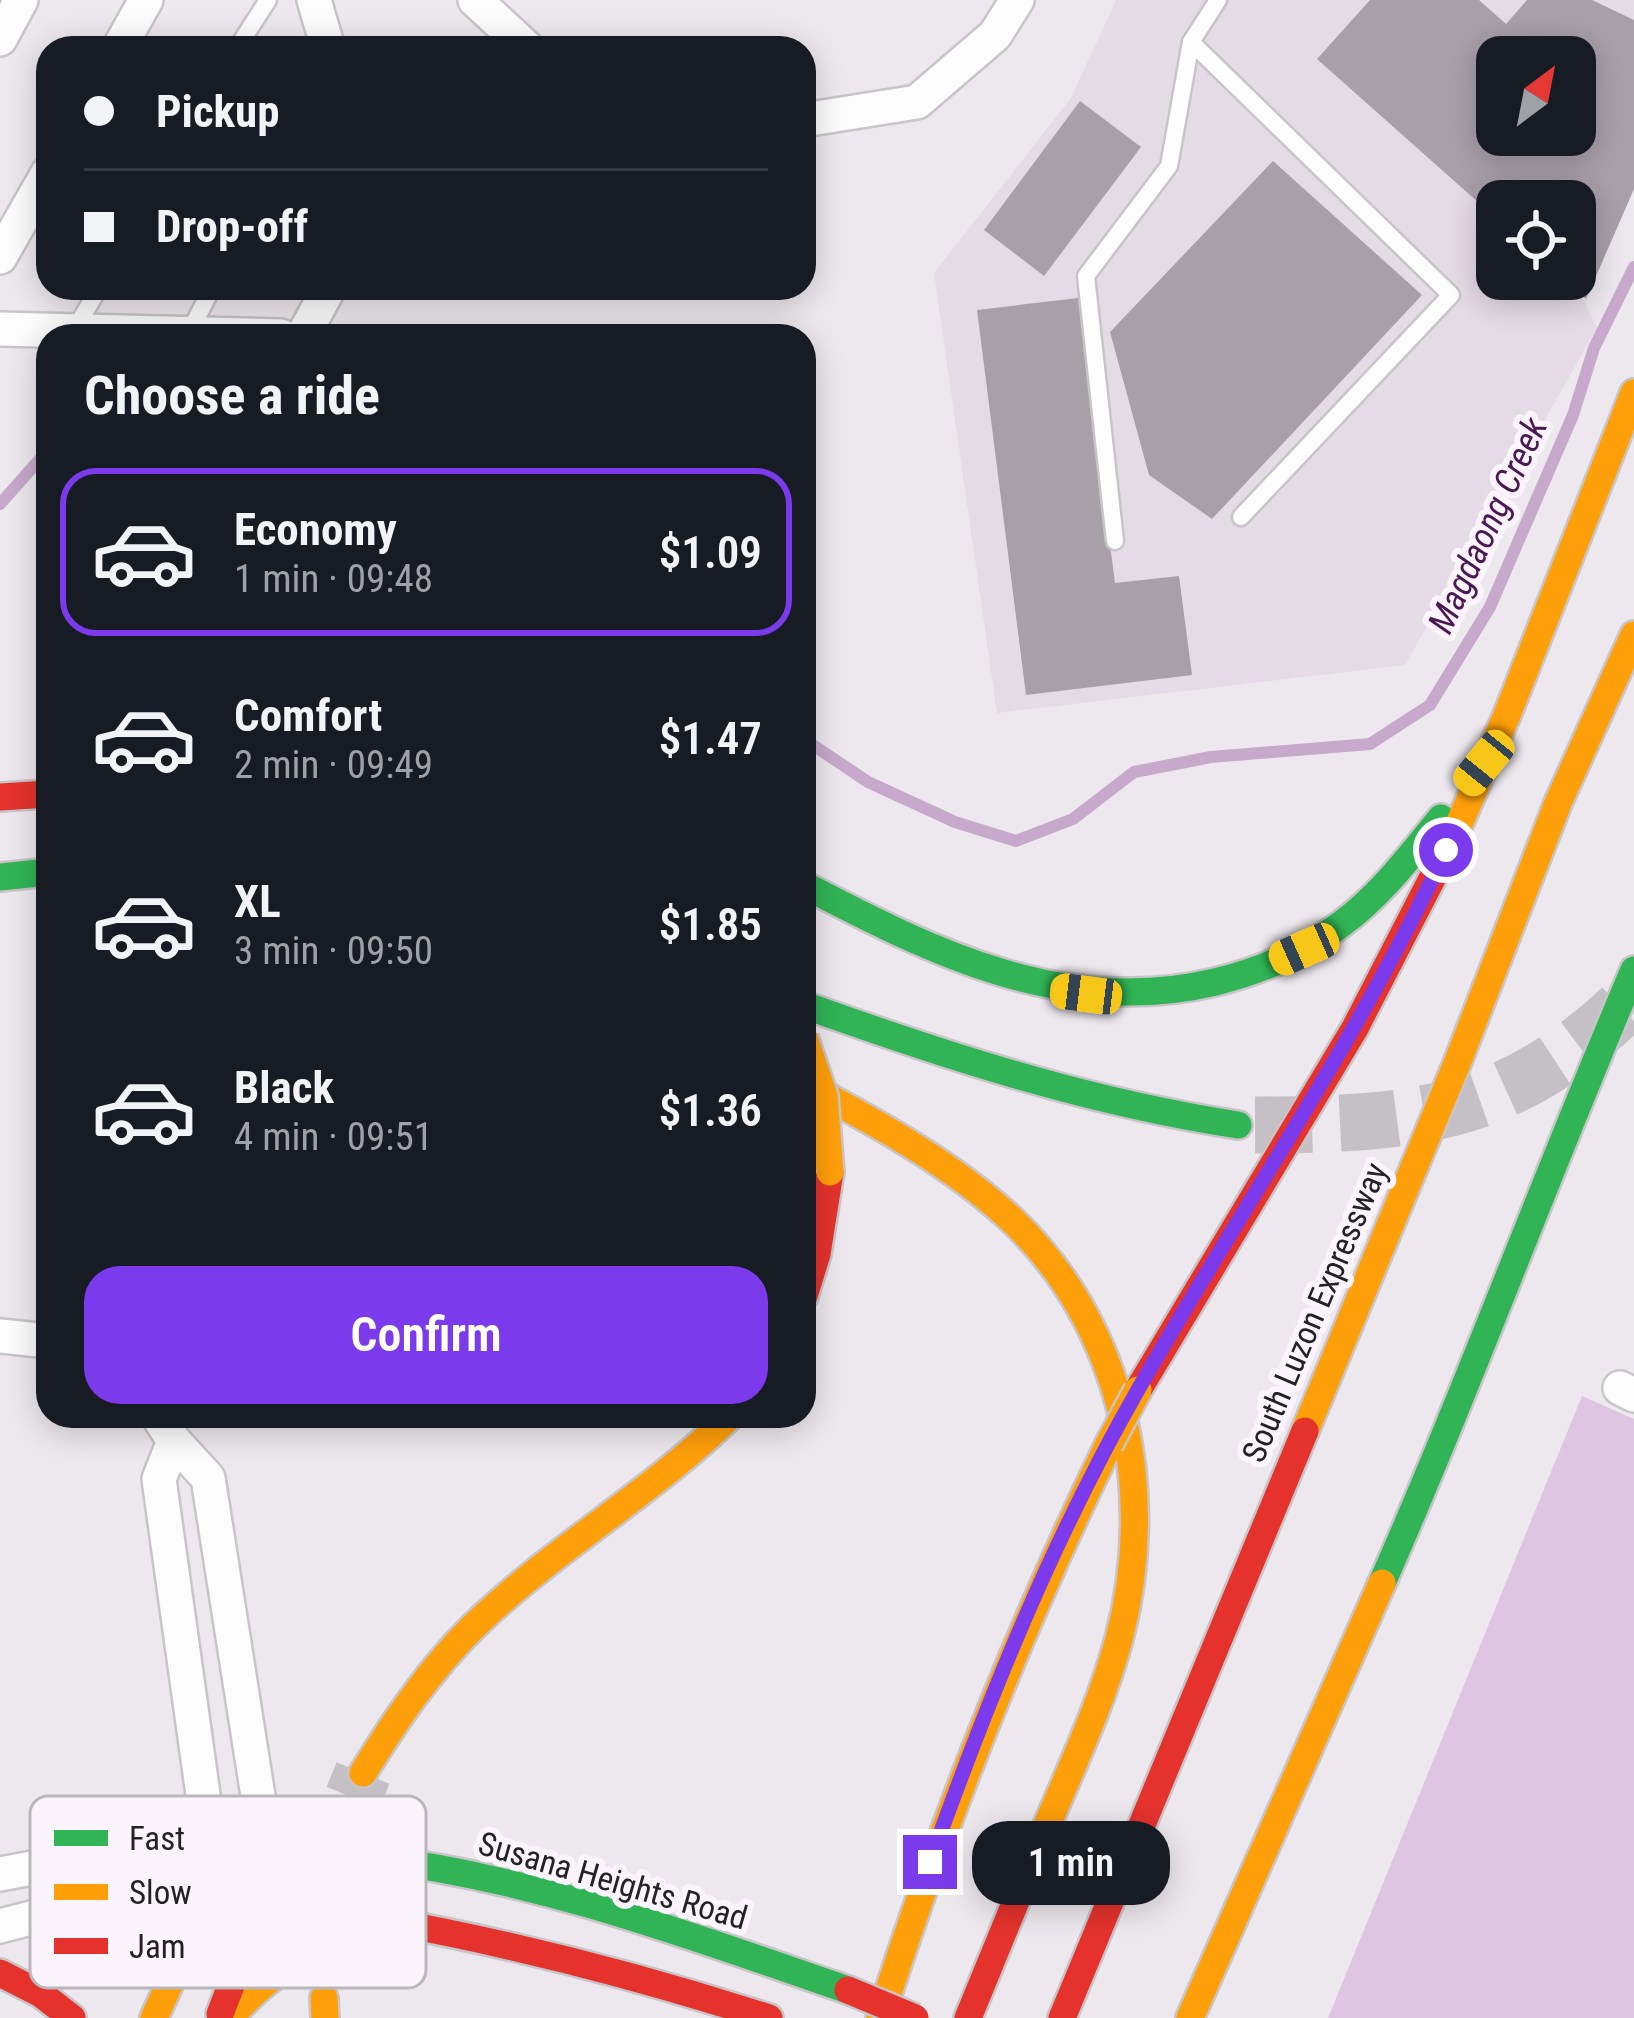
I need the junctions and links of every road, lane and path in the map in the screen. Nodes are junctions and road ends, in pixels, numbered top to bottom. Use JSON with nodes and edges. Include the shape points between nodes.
{"nodes":[{"id":1,"x":21,"y":0,"type":"edge"},
{"id":2,"x":146,"y":0,"type":"edge"},
{"id":3,"x":268,"y":0,"type":"edge"},
{"id":4,"x":314,"y":0,"type":"edge"},
{"id":5,"x":476,"y":0,"type":"edge"},
{"id":6,"x":1017,"y":0,"type":"edge"},
{"id":7,"x":1218,"y":0,"type":"edge"},
{"id":8,"x":126,"y":36,"type":"edge"},
{"id":9,"x":245,"y":36,"type":"edge"},
{"id":10,"x":324,"y":36,"type":"edge"},
{"id":11,"x":514,"y":36,"type":"edge"},
{"id":12,"x":0,"y":39,"type":"edge"},
{"id":13,"x":1191,"y":42,"type":"junction"},
{"id":14,"x":816,"y":118,"type":"edge"},
{"id":15,"x":36,"y":193,"type":"edge"},
{"id":16,"x":0,"y":257,"type":"edge"},
{"id":17,"x":0,"y":329,"type":"edge"},
{"id":18,"x":36,"y":329,"type":"edge"},
{"id":19,"x":1634,"y":393,"type":"edge"},
{"id":20,"x":1241,"y":517,"type":"dead end"},
{"id":21,"x":1115,"y":541,"type":"dead end"},
{"id":22,"x":1634,"y":635,"type":"edge"},
{"id":23,"x":1484,"y":763,"type":"junction"},
{"id":24,"x":36,"y":794,"type":"edge"},
{"id":25,"x":0,"y":796,"type":"edge"},
{"id":26,"x":36,"y":873,"type":"edge"},
{"id":27,"x":0,"y":877,"type":"edge"},
{"id":28,"x":816,"y":891,"type":"edge"},
{"id":29,"x":1634,"y":970,"type":"edge"},
{"id":30,"x":816,"y":1009,"type":"edge"},
{"id":31,"x":816,"y":1073,"type":"edge"},
{"id":32,"x":816,"y":1091,"type":"edge"},
{"id":33,"x":1238,"y":1125,"type":"tunnel mouth"},
{"id":34,"x":816,"y":1257,"type":"edge"},
{"id":35,"x":0,"y":1336,"type":"edge"},
{"id":36,"x":36,"y":1339,"type":"edge"},
{"id":37,"x":166,"y":1428,"type":"edge"},
{"id":38,"x":718,"y":1428,"type":"edge"},
{"id":39,"x":363,"y":1773,"type":"tunnel mouth"},
{"id":40,"x":204,"y":1796,"type":"edge"},
{"id":41,"x":258,"y":1796,"type":"edge"},
{"id":42,"x":426,"y":1866,"type":"edge"},
{"id":43,"x":30,"y":1868,"type":"edge"},
{"id":44,"x":0,"y":1874,"type":"edge"},
{"id":45,"x":30,"y":1918,"type":"edge"},
{"id":46,"x":0,"y":1926,"type":"edge"},
{"id":47,"x":426,"y":1927,"type":"edge"},
{"id":48,"x":0,"y":1973,"type":"edge"},
{"id":49,"x":168,"y":1988,"type":"edge"},
{"id":50,"x":230,"y":1988,"type":"edge"},
{"id":51,"x":257,"y":1988,"type":"edge"},
{"id":52,"x":72,"y":2018,"type":"edge"},
{"id":53,"x":154,"y":2018,"type":"edge"},
{"id":54,"x":218,"y":2018,"type":"edge"},
{"id":55,"x":230,"y":2018,"type":"edge"},
{"id":56,"x":770,"y":2018,"type":"edge"},
{"id":57,"x":880,"y":2018,"type":"edge"},
{"id":58,"x":915,"y":2018,"type":"edge"},
{"id":59,"x":968,"y":2018,"type":"edge"},
{"id":60,"x":1062,"y":2018,"type":"edge"},
{"id":61,"x":1190,"y":2018,"type":"edge"}],
"edges":[{"from":1,"to":12,"type":"street"},
{"from":2,"to":8,"type":"street"},
{"from":3,"to":9,"type":"lane"},
{"from":4,"to":10,"type":"street"},
{"from":5,"to":11,"type":"street"},
{"from":6,"to":14,"type":"street","via":[[995,34],[917,102]]},
{"from":7,"to":13,"type":"lane"},
{"from":13,"to":20,"type":"lane","via":[[1451,295]]},
{"from":13,"to":21,"type":"lane","via":[[1169,166],[1086,276]]},
{"from":15,"to":16,"type":"street"},
{"from":17,"to":18,"type":"street"},
{"from":19,"to":23,"type":"main road"},
{"from":22,"to":60,"type":"main road","name":"South Luzon Expressway","via":[[1558,803]]},
{"from":23,"to":28,"type":"main road","via":[[1406,860],[1328,934],[1253,971],[1161,993],[1086,994],[979,970]]},
{"from":23,"to":57,"type":"main road","bridge":true,"via":[[1395,955],[1138,1390],[1041,1580],[974,1742]]},
{"from":24,"to":25,"type":"main road"},
{"from":26,"to":27,"type":"main road"},
{"from":29,"to":61,"type":"main road","via":[[1438,1456]]},
{"from":30,"to":33,"type":"main road","via":[[1088,1098]]},
{"from":31,"to":34,"type":"main road","bridge":true,"via":[[830,1172]]},
{"from":32,"to":59,"type":"main road","via":[[921,1149],[1036,1245],[1093,1330],[1128,1434],[1136,1549],[1119,1641]]},
{"from":35,"to":36,"type":"street"},
{"from":37,"to":40,"type":"street","via":[[159,1479]]},
{"from":37,"to":41,"type":"street","via":[[208,1478]]},
{"from":38,"to":39,"type":"main road","via":[[477,1624],[399,1715]]},
{"from":42,"to":58,"type":"main road","name":"Susana Heights Road","bridge":true,"via":[[648,1922]]},
{"from":43,"to":44,"type":"street"},
{"from":45,"to":46,"type":"street"},
{"from":47,"to":56,"type":"main road"},
{"from":48,"to":52,"type":"main road"},
{"from":49,"to":53,"type":"main road"},
{"from":50,"to":54,"type":"main road"},
{"from":51,"to":55,"type":"main road"}]}
